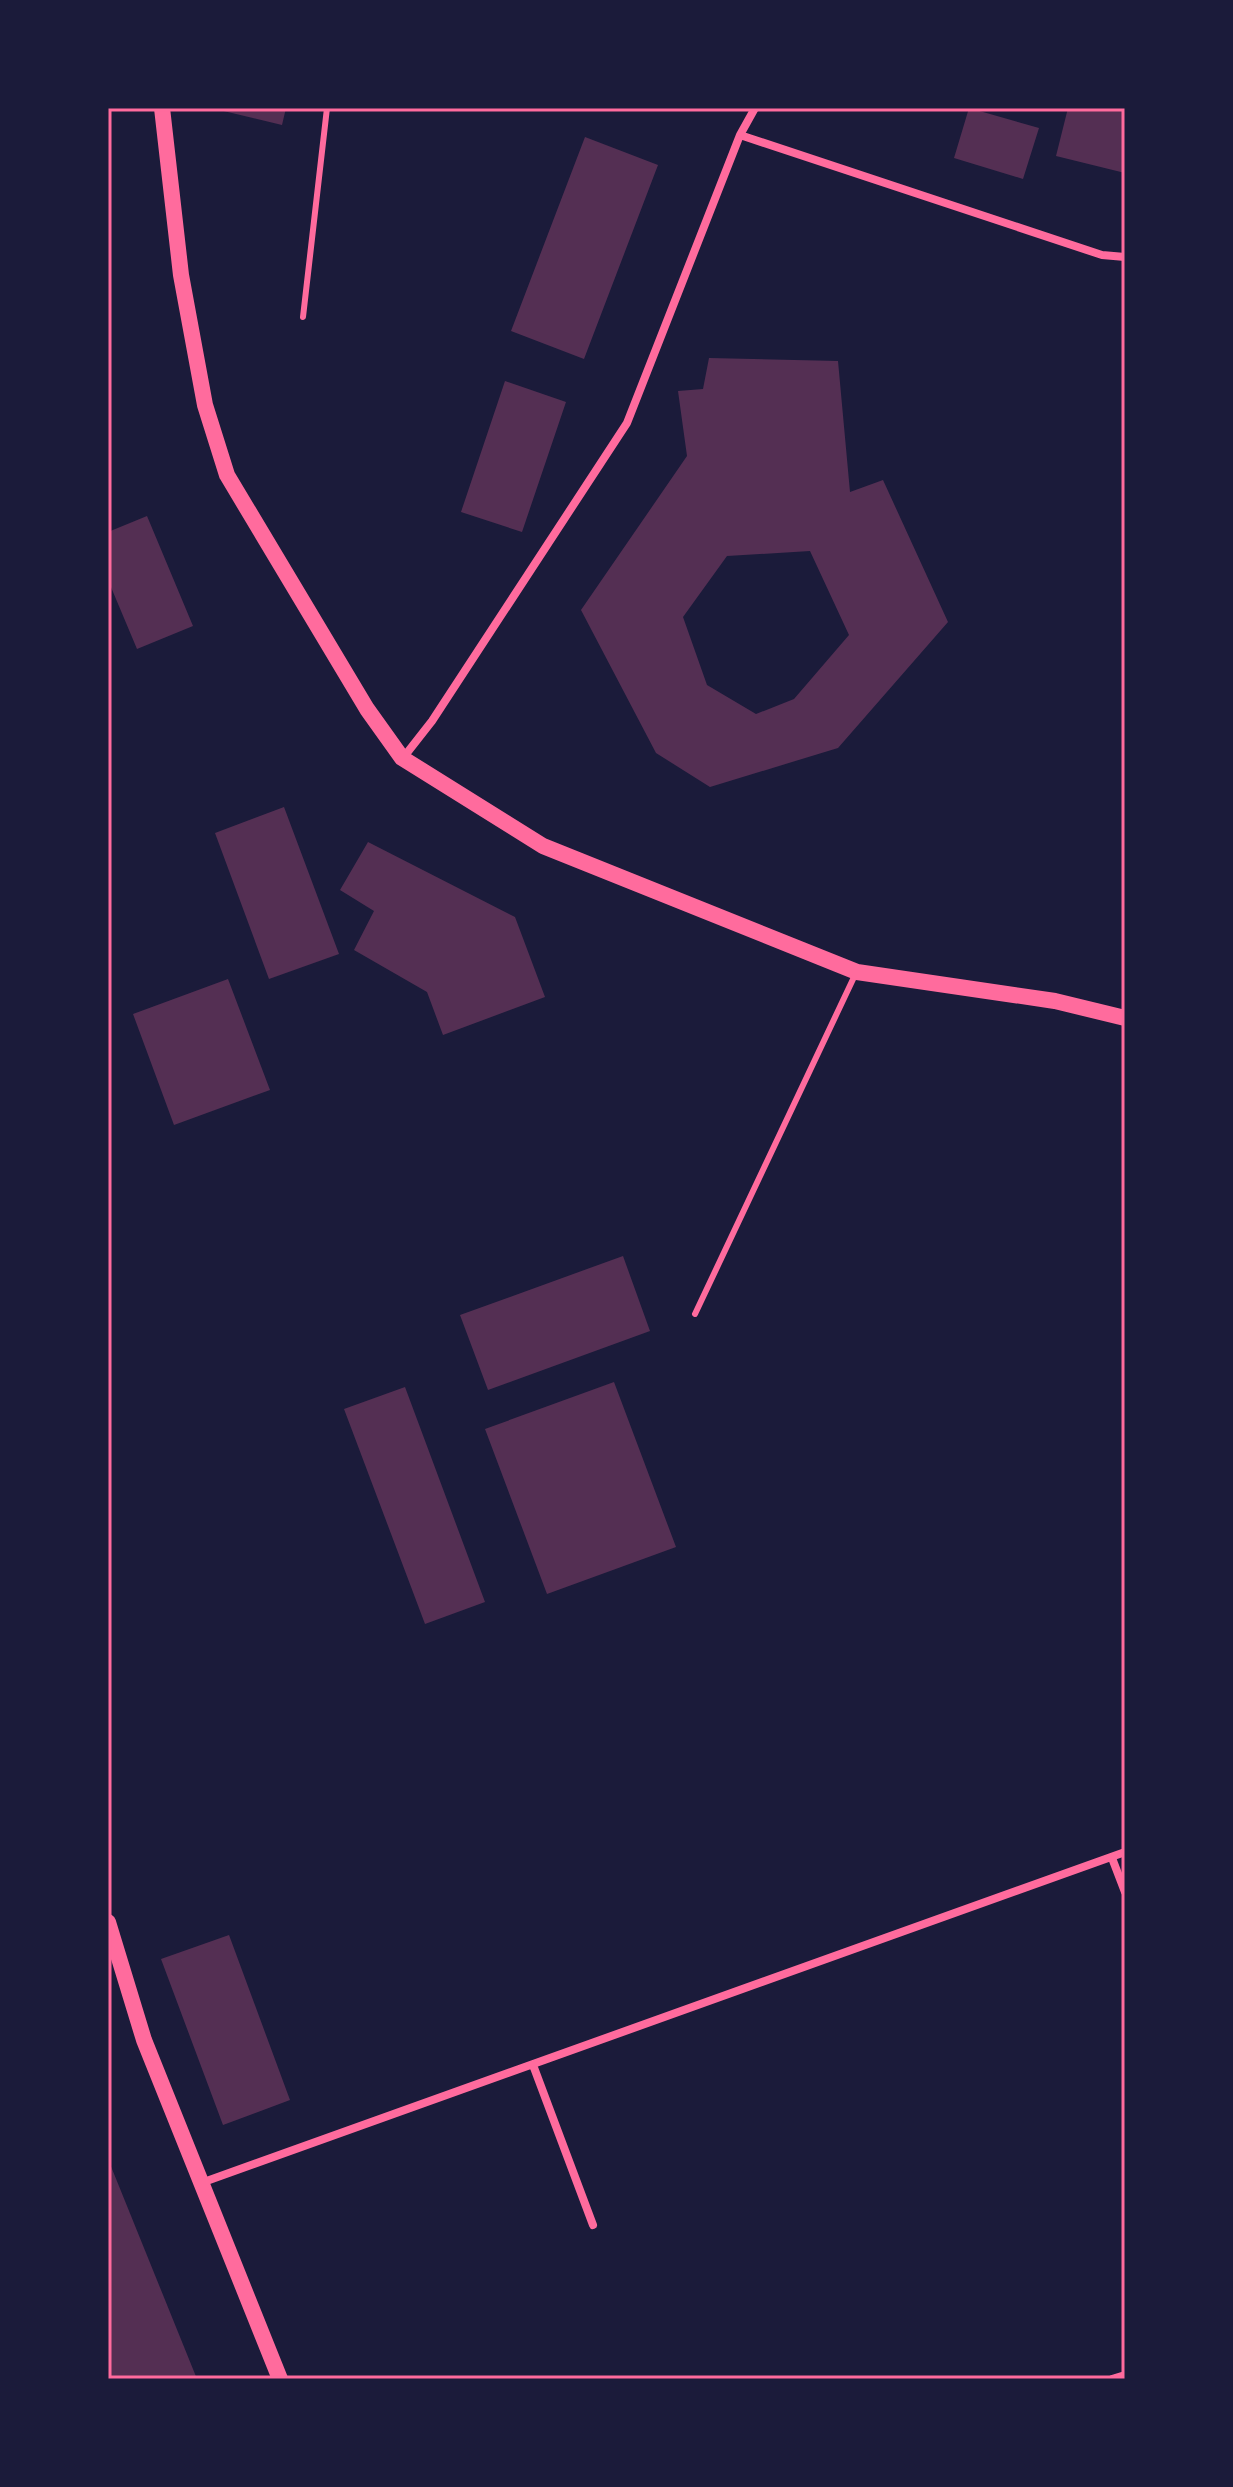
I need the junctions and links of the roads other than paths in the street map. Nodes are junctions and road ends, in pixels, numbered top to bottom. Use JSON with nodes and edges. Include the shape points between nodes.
{"nodes":[{"id":1,"x":162,"y":108,"type":"edge"},
{"id":2,"x":327,"y":108,"type":"edge"},
{"id":3,"x":755,"y":108,"type":"edge"},
{"id":4,"x":740,"y":135,"type":"junction"},
{"id":5,"x":1125,"y":257,"type":"edge"},
{"id":6,"x":303,"y":317,"type":"dead end"},
{"id":7,"x":402,"y":758,"type":"junction"},
{"id":8,"x":857,"y":972,"type":"junction"},
{"id":9,"x":1125,"y":1018,"type":"edge"},
{"id":10,"x":695,"y":1314,"type":"dead end"},
{"id":11,"x":1125,"y":1852,"type":"edge"},
{"id":12,"x":1112,"y":1858,"type":"junction"},
{"id":13,"x":1125,"y":1892,"type":"edge"},
{"id":14,"x":108,"y":1922,"type":"edge"},
{"id":15,"x":533,"y":2065,"type":"junction"},
{"id":16,"x":200,"y":2183,"type":"junction"},
{"id":17,"x":593,"y":2225,"type":"dead end"},
{"id":18,"x":1125,"y":2375,"type":"edge"},
{"id":19,"x":280,"y":2379,"type":"edge"},
{"id":20,"x":1112,"y":2379,"type":"edge"}],
"edges":[{"from":1,"to":7,"type":"main road","via":[[181,275],[205,405],[227,475]]},
{"from":2,"to":6,"type":"lane"},
{"from":3,"to":4,"type":"street"},
{"from":4,"to":5,"type":"street","via":[[1102,255]]},
{"from":4,"to":7,"type":"street","via":[[627,423],[432,721]]},
{"from":7,"to":8,"type":"main road","via":[[543,846]]},
{"from":8,"to":9,"type":"main road","via":[[1055,1001]]},
{"from":8,"to":10,"type":"lane"},
{"from":11,"to":12,"type":"street"},
{"from":12,"to":13,"type":"street"},
{"from":12,"to":15,"type":"street"},
{"from":14,"to":16,"type":"main road","via":[[144,2040]]},
{"from":15,"to":16,"type":"street"},
{"from":15,"to":17,"type":"street"},
{"from":16,"to":19,"type":"main road"},
{"from":18,"to":20,"type":"street"}]}
